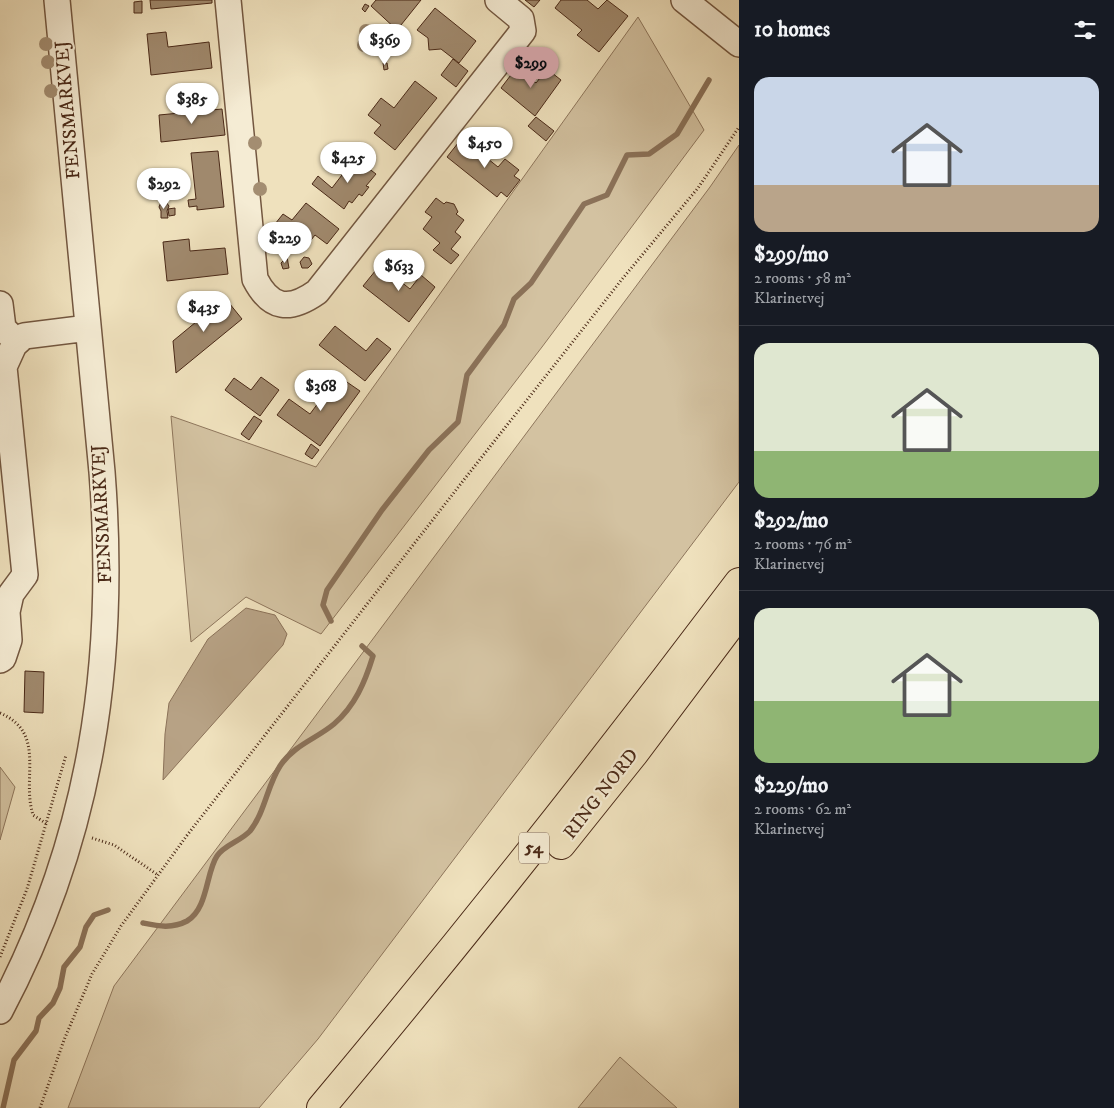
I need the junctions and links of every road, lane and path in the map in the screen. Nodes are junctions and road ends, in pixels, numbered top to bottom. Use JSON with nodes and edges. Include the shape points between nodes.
{"nodes":[{"id":1,"x":57,"y":0,"type":"edge"},
{"id":2,"x":228,"y":0,"type":"edge"},
{"id":3,"x":498,"y":0,"type":"edge"},
{"id":4,"x":684,"y":0,"type":"edge"},
{"id":5,"x":739,"y":44,"type":"edge"},
{"id":6,"x":739,"y":127,"type":"edge"},
{"id":7,"x":0,"y":304,"type":"edge"},
{"id":8,"x":88,"y":328,"type":"junction"},
{"id":9,"x":17,"y":342,"type":"junction"},
{"id":10,"x":4,"y":406,"type":"edge"},
{"id":11,"x":739,"y":582,"type":"edge"},
{"id":12,"x":739,"y":614,"type":"edge"},
{"id":13,"x":0,"y":660,"type":"edge"},
{"id":14,"x":68,"y":748,"type":"dead end"},
{"id":15,"x":0,"y":956,"type":"edge"},
{"id":16,"x":0,"y":1012,"type":"edge"},
{"id":17,"x":40,"y":1108,"type":"edge"},
{"id":18,"x":321,"y":1108,"type":"edge"},
{"id":19,"x":343,"y":1108,"type":"edge"}],
"edges":[{"from":1,"to":8,"type":"street","name":"FENSMARKVEJ"},
{"from":2,"to":3,"type":"street","via":[[255,279],[262,292],[274,302],[289,306],[303,302],[317,292],[523,31],[521,18]]},
{"from":4,"to":5,"type":"street"},
{"from":6,"to":17,"type":"path","via":[[698,188],[463,481],[188,834],[121,926],[92,974]]},
{"from":7,"to":9,"type":"street","via":[[3,328]]},
{"from":8,"to":9,"type":"street","via":[[24,336]]},
{"from":8,"to":16,"type":"street","name":"FENSMARKVEJ","via":[[105,513],[106,603],[101,684],[90,764],[73,832],[40,925]]},
{"from":9,"to":10,"type":"street","via":[[4,367]]},
{"from":10,"to":13,"type":"street","via":[[25,574],[11,594],[7,612],[9,640]]},
{"from":11,"to":18,"type":"highway","number":"54","via":[[474,923]]},
{"from":12,"to":19,"type":"highway","name":"RING NORD","number":"54","via":[[633,755],[495,928]]},
{"from":14,"to":15,"type":"path","via":[[30,880]]}]}
